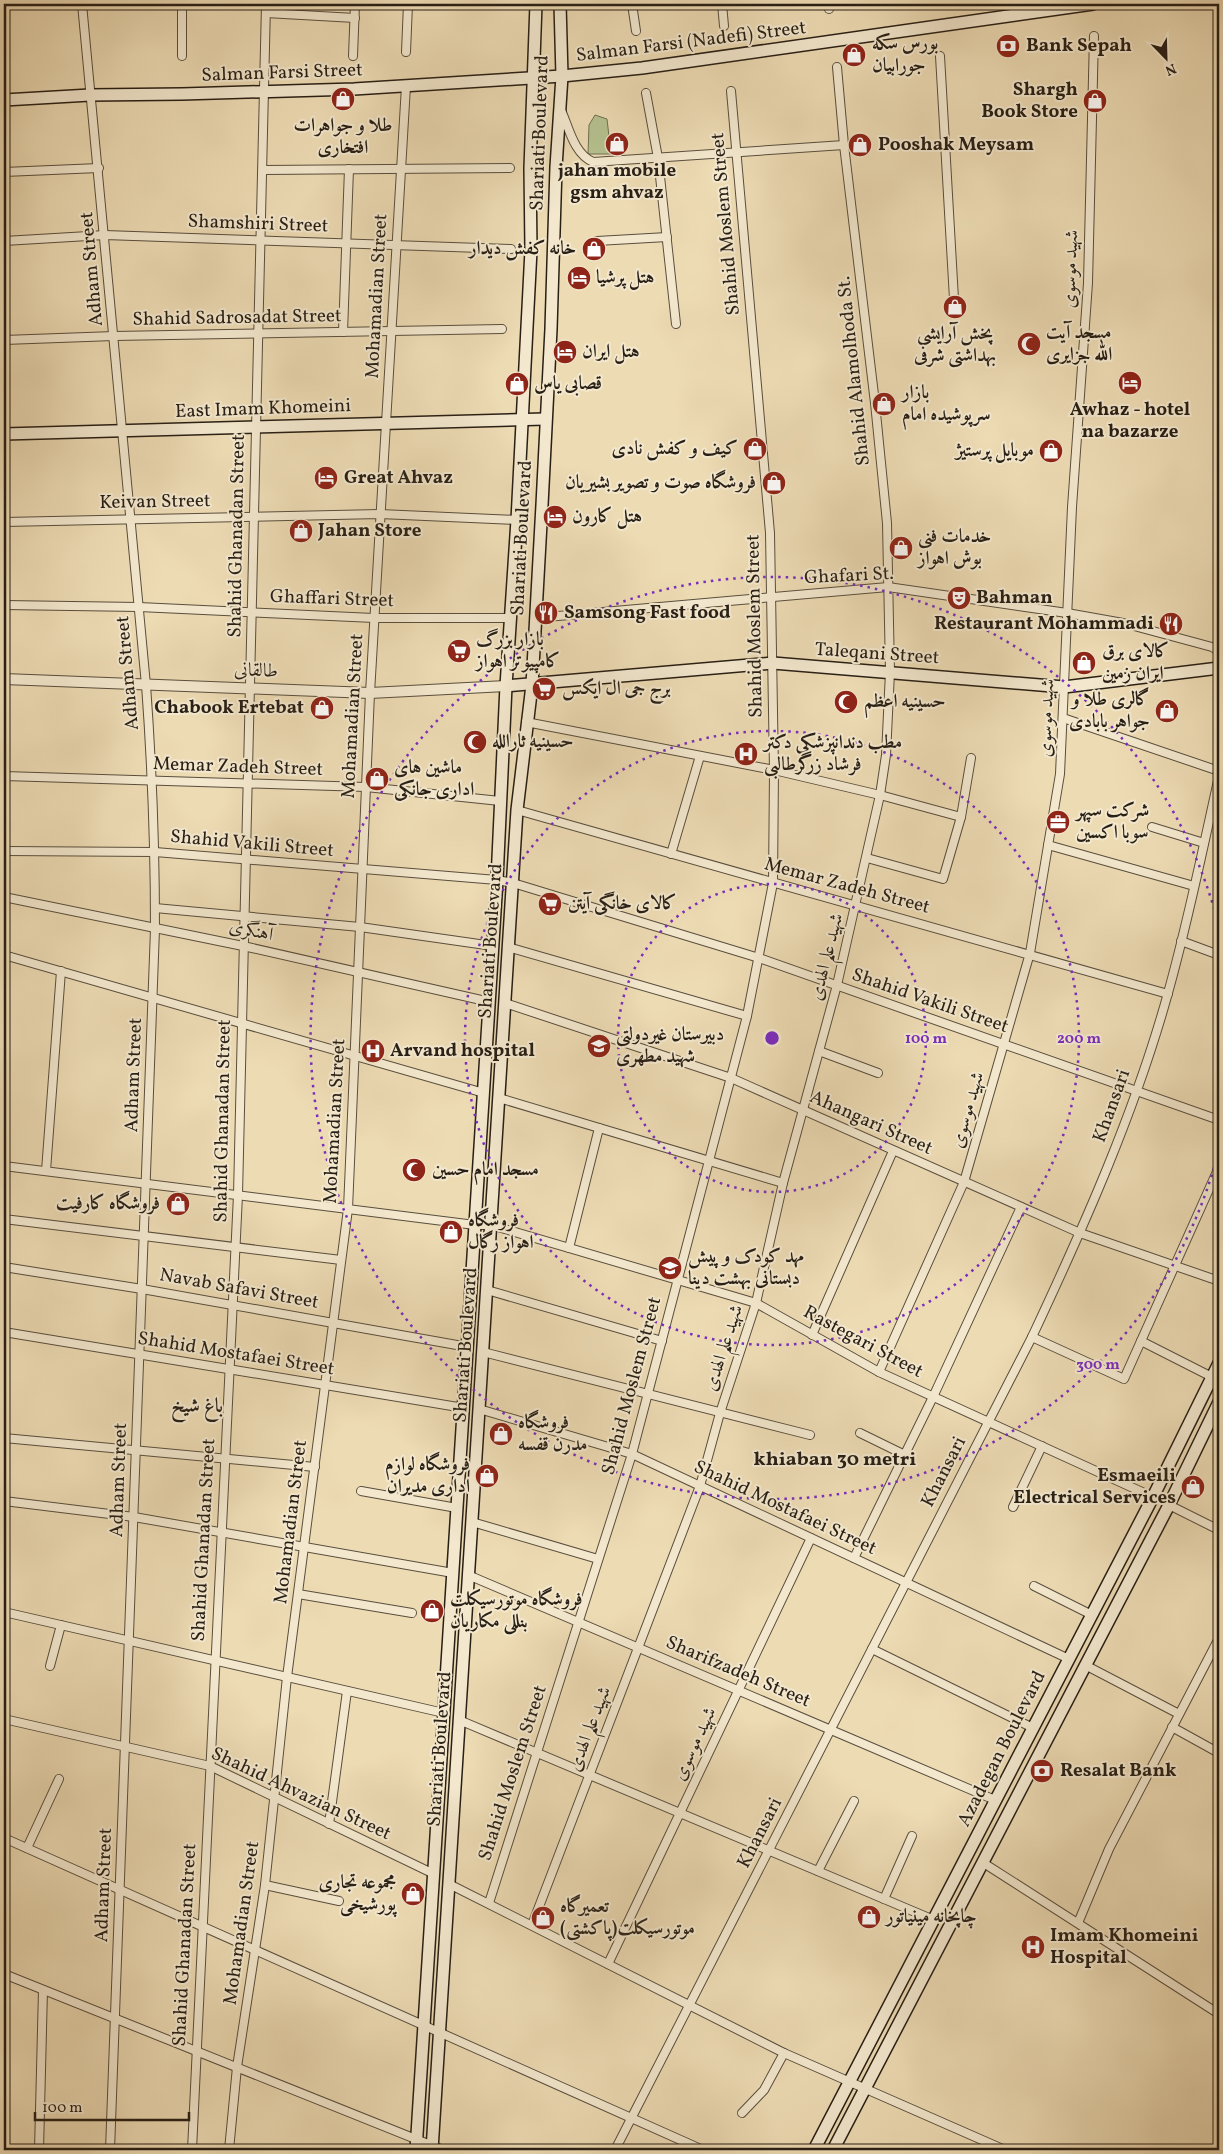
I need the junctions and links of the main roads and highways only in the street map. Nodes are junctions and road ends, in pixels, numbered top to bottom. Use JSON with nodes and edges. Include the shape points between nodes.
{"nodes":[{"id":1,"x":536,"y":4,"type":"edge"},
{"id":2,"x":560,"y":4,"type":"edge"},
{"id":3,"x":1093,"y":4,"type":"edge"},
{"id":4,"x":562,"y":76,"type":"junction"},
{"id":5,"x":534,"y":78,"type":"junction"},
{"id":6,"x":4,"y":100,"type":"edge"},
{"id":7,"x":522,"y":418,"type":"junction"},
{"id":8,"x":545,"y":419,"type":"junction"},
{"id":9,"x":4,"y":434,"type":"edge"},
{"id":10,"x":1219,"y":668,"type":"edge"},
{"id":11,"x":532,"y":684,"type":"junction"},
{"id":12,"x":506,"y":686,"type":"junction"},
{"id":13,"x":1219,"y":1363,"type":"edge"},
{"id":14,"x":1219,"y":1402,"type":"edge"},
{"id":15,"x":1049,"y":1696,"type":"junction"},
{"id":16,"x":1064,"y":1703,"type":"junction"},
{"id":17,"x":417,"y":2144,"type":"edge"},
{"id":18,"x":432,"y":2148,"type":"edge"},
{"id":19,"x":814,"y":2150,"type":"edge"},
{"id":20,"x":834,"y":2150,"type":"edge"}],
"edges":[{"from":1,"to":5,"type":"main road","name":"Shariati Boulevard"},
{"from":2,"to":4,"type":"main road","name":"Shariati Boulevard"},
{"from":3,"to":4,"type":"main road","name":"Salman Farsi (Nadefi) Street","via":[[652,67]]},
{"from":4,"to":5,"type":"main road","name":"Salman Farsi Street"},
{"from":4,"to":8,"type":"main road","name":"Shariati Boulevard"},
{"from":5,"to":6,"type":"main road","name":"Salman Farsi Street","via":[[264,92]]},
{"from":5,"to":7,"type":"main road","name":"Shariati Boulevard"},
{"from":7,"to":8,"type":"main road","name":"East Imam Khomeini"},
{"from":7,"to":9,"type":"main road","name":"East Imam Khomeini"},
{"from":7,"to":12,"type":"main road","name":"Shariati Boulevard"},
{"from":8,"to":11,"type":"main road","name":"Shariati Boulevard"},
{"from":10,"to":11,"type":"main road","name":"Taleqani Street","via":[[1064,687],[772,663]]},
{"from":11,"to":12,"type":"main road","name":"Taleqani Street"},
{"from":11,"to":18,"type":"main road","name":"Shariati Boulevard","via":[[512,883]]},
{"from":12,"to":17,"type":"main road","name":"Shariati Boulevard","via":[[490,1002]]},
{"from":13,"to":15,"type":"main road","name":"Azadegan Boulevard","via":[[1153,1498]]},
{"from":14,"to":16,"type":"main road","name":"Azadegan Boulevard"},
{"from":15,"to":16,"type":"main road"},
{"from":15,"to":19,"type":"main road","name":"Azadegan Boulevard"},
{"from":16,"to":20,"type":"main road","name":"Azadegan Boulevard"}]}
